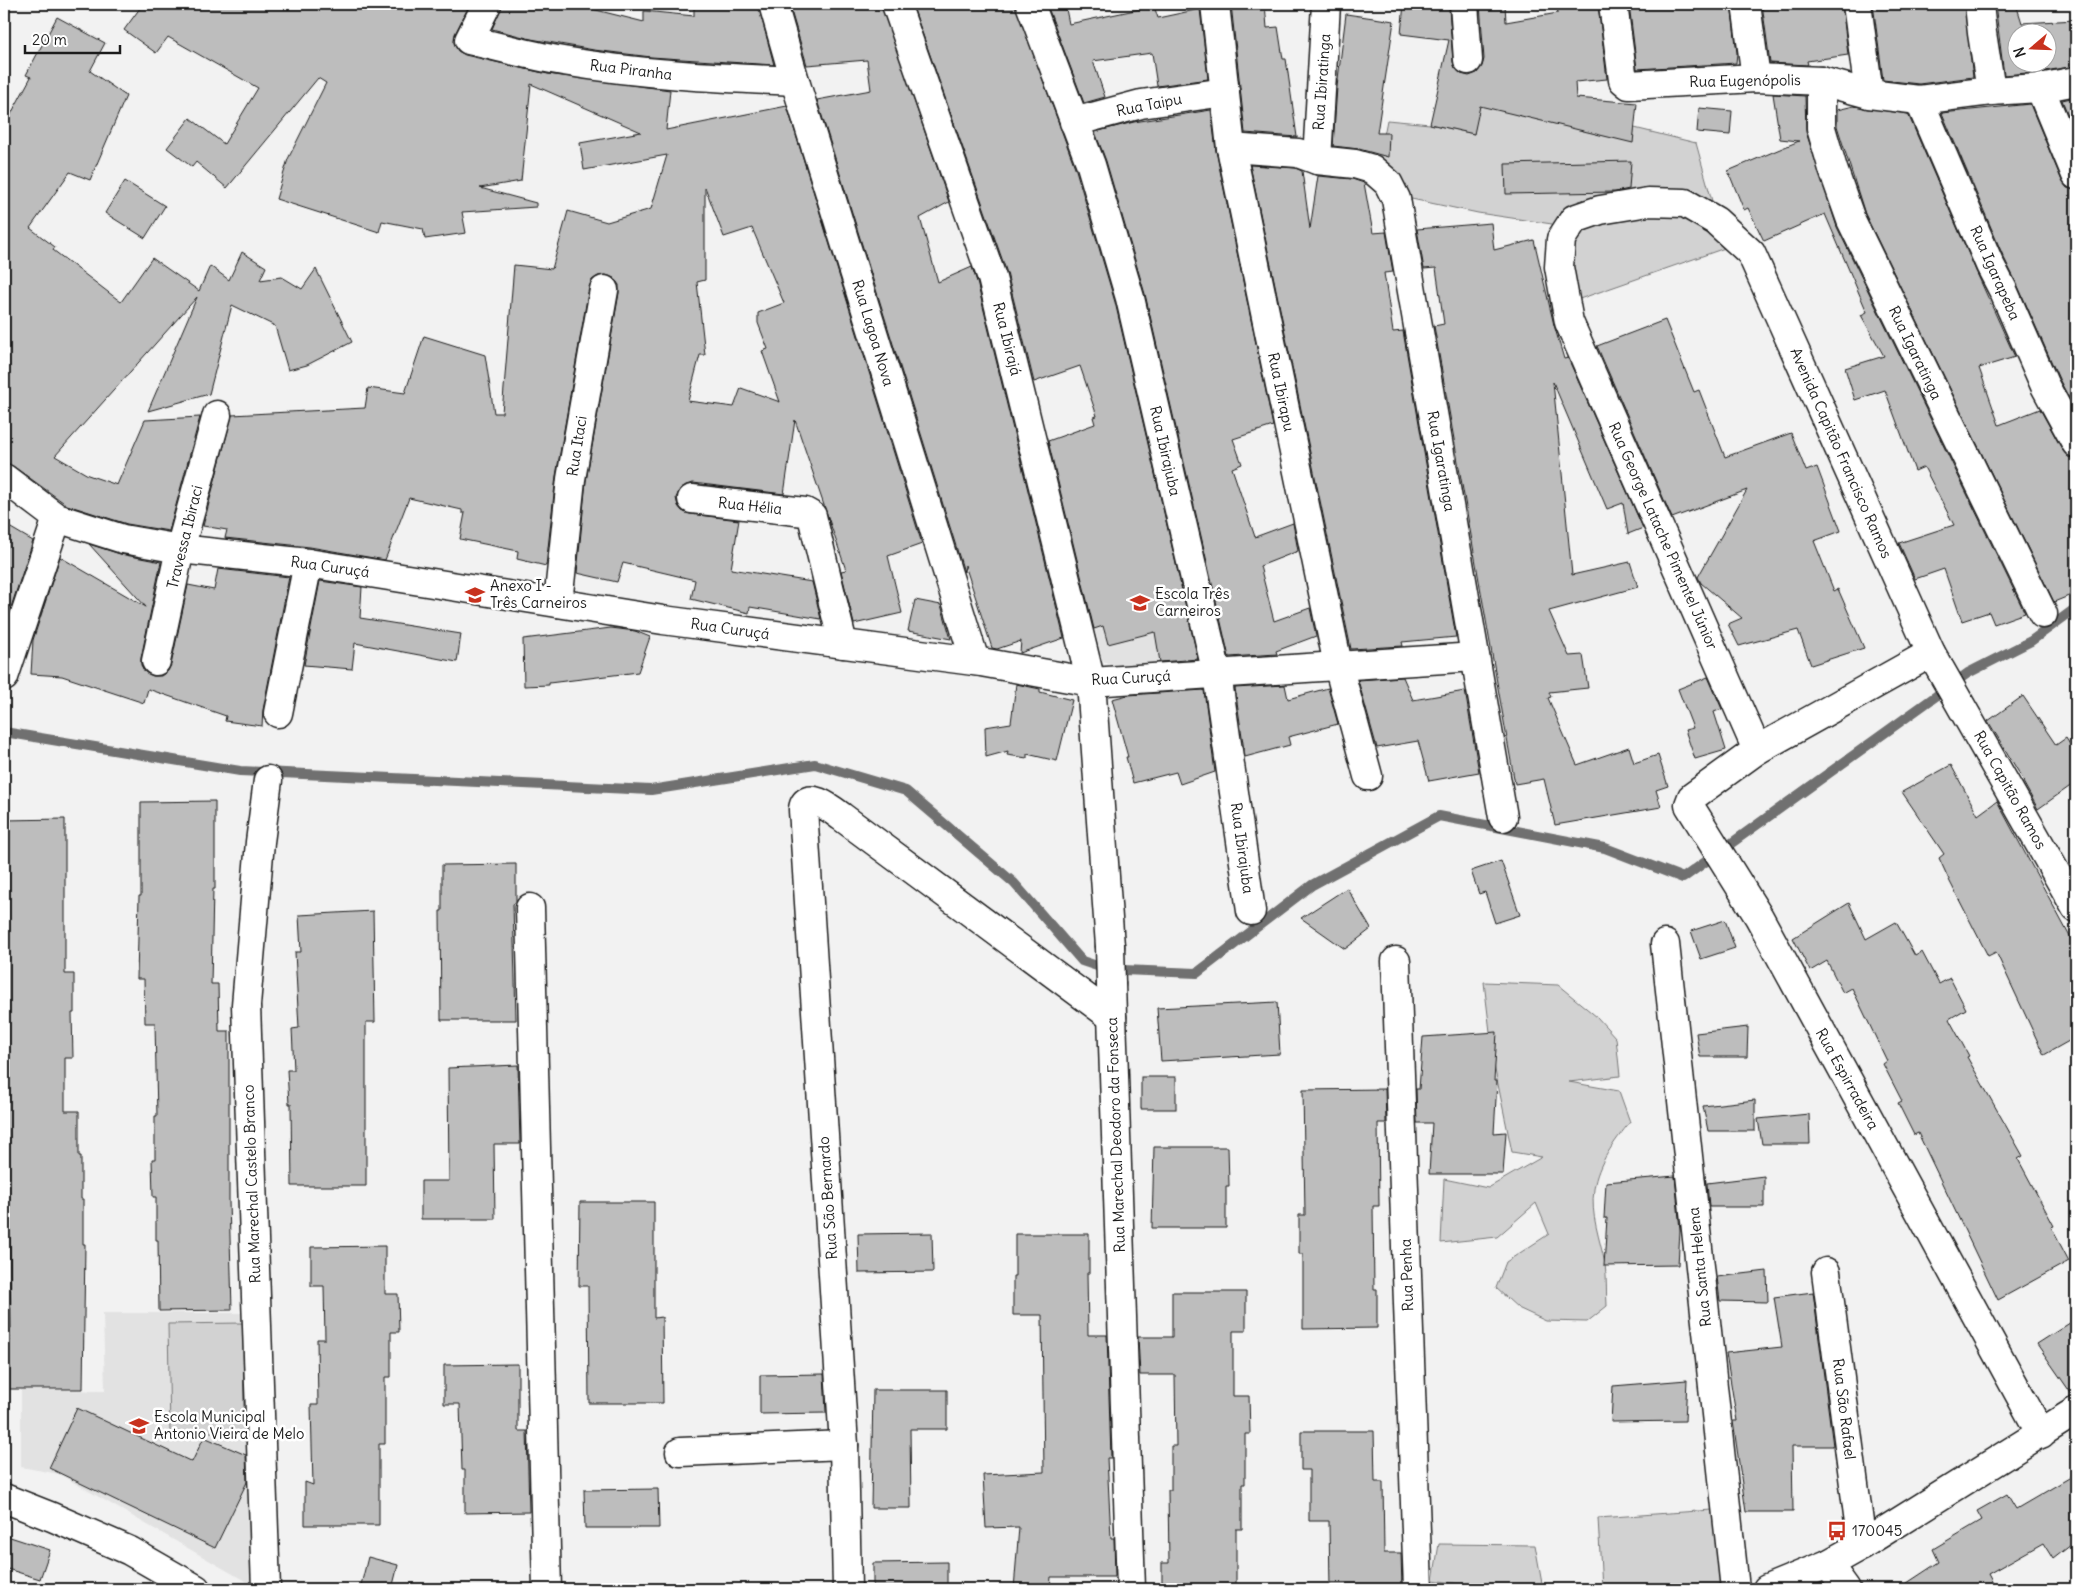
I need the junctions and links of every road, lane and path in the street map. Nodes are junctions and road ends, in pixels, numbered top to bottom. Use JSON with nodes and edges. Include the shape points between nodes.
{"nodes":[{"id":1,"x":487,"y":4,"type":"edge"},
{"id":2,"x":773,"y":4,"type":"edge"},
{"id":3,"x":896,"y":4,"type":"edge"},
{"id":4,"x":1030,"y":4,"type":"edge"},
{"id":5,"x":1215,"y":4,"type":"edge"},
{"id":6,"x":1326,"y":4,"type":"edge"},
{"id":7,"x":1464,"y":4,"type":"edge"},
{"id":8,"x":1613,"y":4,"type":"edge"},
{"id":9,"x":1746,"y":4,"type":"edge"},
{"id":10,"x":1856,"y":4,"type":"edge"},
{"id":11,"x":1979,"y":4,"type":"edge"},
{"id":12,"x":1468,"y":60,"type":"dead end"},
{"id":13,"x":1756,"y":78,"type":"junction"},
{"id":14,"x":795,"y":81,"type":"junction"},
{"id":15,"x":1821,"y":81,"type":"junction"},
{"id":16,"x":2076,"y":81,"type":"edge"},
{"id":17,"x":2040,"y":88,"type":"junction"},
{"id":18,"x":1991,"y":91,"type":"junction"},
{"id":19,"x":1225,"y":92,"type":"junction"},
{"id":20,"x":1869,"y":94,"type":"junction"},
{"id":21,"x":1919,"y":100,"type":"junction"},
{"id":22,"x":1074,"y":122,"type":"junction"},
{"id":23,"x":1231,"y":148,"type":"junction"},
{"id":24,"x":1317,"y":160,"type":"junction"},
{"id":25,"x":2076,"y":175,"type":"edge"},
{"id":26,"x":1752,"y":253,"type":"joint"},
{"id":27,"x":604,"y":290,"type":"dead end"},
{"id":28,"x":217,"y":415,"type":"dead end"},
{"id":29,"x":2076,"y":443,"type":"edge"},
{"id":30,"x":4,"y":478,"type":"edge"},
{"id":31,"x":692,"y":499,"type":"dead end"},
{"id":32,"x":57,"y":518,"type":"junction"},
{"id":33,"x":180,"y":550,"type":"junction"},
{"id":34,"x":308,"y":563,"type":"junction"},
{"id":35,"x":558,"y":603,"type":"junction"},
{"id":36,"x":2043,"y":614,"type":"dead end"},
{"id":37,"x":842,"y":644,"type":"junction"},
{"id":38,"x":1475,"y":657,"type":"junction"},
{"id":39,"x":156,"y":661,"type":"dead end"},
{"id":40,"x":975,"y":661,"type":"junction"},
{"id":41,"x":1937,"y":663,"type":"junction"},
{"id":42,"x":1338,"y":665,"type":"junction"},
{"id":43,"x":1217,"y":674,"type":"junction"},
{"id":44,"x":4,"y":678,"type":"edge"},
{"id":45,"x":1091,"y":682,"type":"junction"},
{"id":46,"x":278,"y":713,"type":"dead end"},
{"id":47,"x":1757,"y":750,"type":"junction"},
{"id":48,"x":1368,"y":776,"type":"dead end"},
{"id":49,"x":268,"y":780,"type":"dead end"},
{"id":50,"x":1503,"y":817,"type":"dead end"},
{"id":51,"x":530,"y":908,"type":"dead end"},
{"id":52,"x":2076,"y":908,"type":"edge"},
{"id":53,"x":1251,"y":911,"type":"dead end"},
{"id":54,"x":1665,"y":944,"type":"dead end"},
{"id":55,"x":1396,"y":961,"type":"dead end"},
{"id":56,"x":1112,"y":1017,"type":"junction"},
{"id":57,"x":1826,"y":1272,"type":"dead end"},
{"id":58,"x":2076,"y":1411,"type":"edge"},
{"id":59,"x":2041,"y":1434,"type":"junction"},
{"id":60,"x":844,"y":1445,"type":"junction"},
{"id":61,"x":680,"y":1452,"type":"dead end"},
{"id":62,"x":4,"y":1498,"type":"edge"},
{"id":63,"x":1862,"y":1545,"type":"junction"},
{"id":64,"x":1828,"y":1564,"type":"junction"},
{"id":65,"x":196,"y":1589,"type":"edge"},
{"id":66,"x":266,"y":1589,"type":"edge"},
{"id":67,"x":547,"y":1589,"type":"edge"},
{"id":68,"x":848,"y":1589,"type":"edge"},
{"id":69,"x":1131,"y":1589,"type":"edge"},
{"id":70,"x":1418,"y":1589,"type":"edge"},
{"id":71,"x":1735,"y":1589,"type":"edge"},
{"id":72,"x":1767,"y":1589,"type":"edge"},
{"id":73,"x":1846,"y":1589,"type":"edge"}],
"edges":[{"from":1,"to":14,"type":"street","name":"Rua Piranha","via":[[469,40],[561,61],[618,69],[682,76]]},
{"from":2,"to":14,"type":"street","name":"Rua Lagoa Nova"},
{"from":3,"to":45,"type":"street","name":"Rua Ibirajá","via":[[992,278]]},
{"from":4,"to":22,"type":"street","name":"Rua Ibirajuba"},
{"from":5,"to":19,"type":"street","name":"Rua Ibirapu"},
{"from":6,"to":24,"type":"street","name":"Rua Ibiratinga"},
{"from":7,"to":12,"type":"street"},
{"from":8,"to":13,"type":"street","name":"Rua Eugenópolis","via":[[1623,80],[1629,85]]},
{"from":9,"to":13,"type":"street"},
{"from":10,"to":20,"type":"street"},
{"from":11,"to":18,"type":"street"},
{"from":13,"to":15,"type":"street","name":"Rua Eugenópolis"},
{"from":14,"to":40,"type":"street","name":"Rua Lagoa Nova"},
{"from":15,"to":20,"type":"street","name":"Rua Eugenópolis"},
{"from":15,"to":36,"type":"street","name":"Rua Igaratinga","via":[[1821,128],[1851,220]]},
{"from":16,"to":17,"type":"street","name":"Rua Eugenópolis"},
{"from":17,"to":18,"type":"street","name":"Rua Eugenópolis"},
{"from":17,"to":25,"type":"street"},
{"from":18,"to":21,"type":"street","name":"Rua Eugenópolis"},
{"from":19,"to":22,"type":"street","name":"Rua Taipu","via":[[1141,104]]},
{"from":19,"to":23,"type":"street","name":"Rua Ibirapu"},
{"from":20,"to":21,"type":"street","name":"Rua Eugenópolis"},
{"from":21,"to":29,"type":"street","name":"Rua Igarapeba","via":[[2045,386]]},
{"from":22,"to":43,"type":"street","name":"Rua Ibirajuba","via":[[1091,165],[1123,270]]},
{"from":23,"to":24,"type":"street","name":"Rua Igaratinga","via":[[1298,153]]},
{"from":23,"to":42,"type":"street","name":"Rua Ibirapu"},
{"from":24,"to":38,"type":"street","name":"Rua Igaratinga","via":[[1372,169],[1388,183],[1396,199]]},
{"from":26,"to":41,"type":"street","name":"Avenida Capitão Francisco Ramos"},
{"from":26,"to":47,"type":"street","name":"Rua George Latache Pimentel Júnior","via":[[1716,222],[1685,203],[1648,202],[1574,218],[1561,240],[1558,267],[1569,322]]},
{"from":27,"to":35,"type":"street","name":"Rua Itaci","via":[[571,479]]},
{"from":28,"to":33,"type":"street","name":"Travessa Ibiraci"},
{"from":30,"to":32,"type":"street","name":"Rua Curuçá"},
{"from":31,"to":37,"type":"street","name":"Rua Hélia","via":[[809,513]]},
{"from":32,"to":33,"type":"street","name":"Rua Curuçá","via":[[123,539]]},
{"from":32,"to":44,"type":"street"},
{"from":33,"to":34,"type":"street","name":"Rua Curuçá"},
{"from":33,"to":39,"type":"street","name":"Travessa Ibiraci"},
{"from":34,"to":35,"type":"street","name":"Rua Curuçá"},
{"from":34,"to":46,"type":"street"},
{"from":35,"to":37,"type":"street","name":"Rua Curuçá"},
{"from":37,"to":40,"type":"street","name":"Rua Curuçá"},
{"from":38,"to":42,"type":"street","name":"Rua Curuçá"},
{"from":38,"to":50,"type":"street","name":"Rua Igaratinga"},
{"from":40,"to":45,"type":"street","name":"Rua Curuçá"},
{"from":41,"to":47,"type":"street"},
{"from":41,"to":52,"type":"street","name":"Rua Capitão Ramos"},
{"from":42,"to":43,"type":"street","name":"Rua Curuçá"},
{"from":42,"to":48,"type":"street","name":"Rua Ibirapu"},
{"from":43,"to":45,"type":"street","name":"Rua Curuçá"},
{"from":43,"to":53,"type":"street","name":"Rua Ibirajuba"},
{"from":45,"to":56,"type":"street","name":"Rua Marechal Deodoro da Fonseca"},
{"from":47,"to":59,"type":"street","name":"Rua Espirradeira","via":[[1692,797],[1690,809],[1759,917]]},
{"from":49,"to":66,"type":"street","name":"Rua Marechal Castelo Branco","via":[[246,1005]]},
{"from":51,"to":67,"type":"street"},
{"from":54,"to":71,"type":"street","name":"Rua Santa Helena"},
{"from":55,"to":70,"type":"street","name":"Rua Penha"},
{"from":56,"to":60,"type":"street","name":"Rua São Bernardo","via":[[842,817],[818,801],[812,800],[803,807]]},
{"from":56,"to":69,"type":"street","name":"Rua Marechal Deodoro da Fonseca"},
{"from":57,"to":63,"type":"street","name":"Rua São Rafael"},
{"from":58,"to":59,"type":"street"},
{"from":59,"to":63,"type":"street"},
{"from":60,"to":61,"type":"street"},
{"from":60,"to":68,"type":"street","name":"Rua São Bernardo"},
{"from":62,"to":65,"type":"street","via":[[130,1551]]},
{"from":63,"to":64,"type":"street"},
{"from":64,"to":72,"type":"street"},
{"from":64,"to":73,"type":"street"}]}
